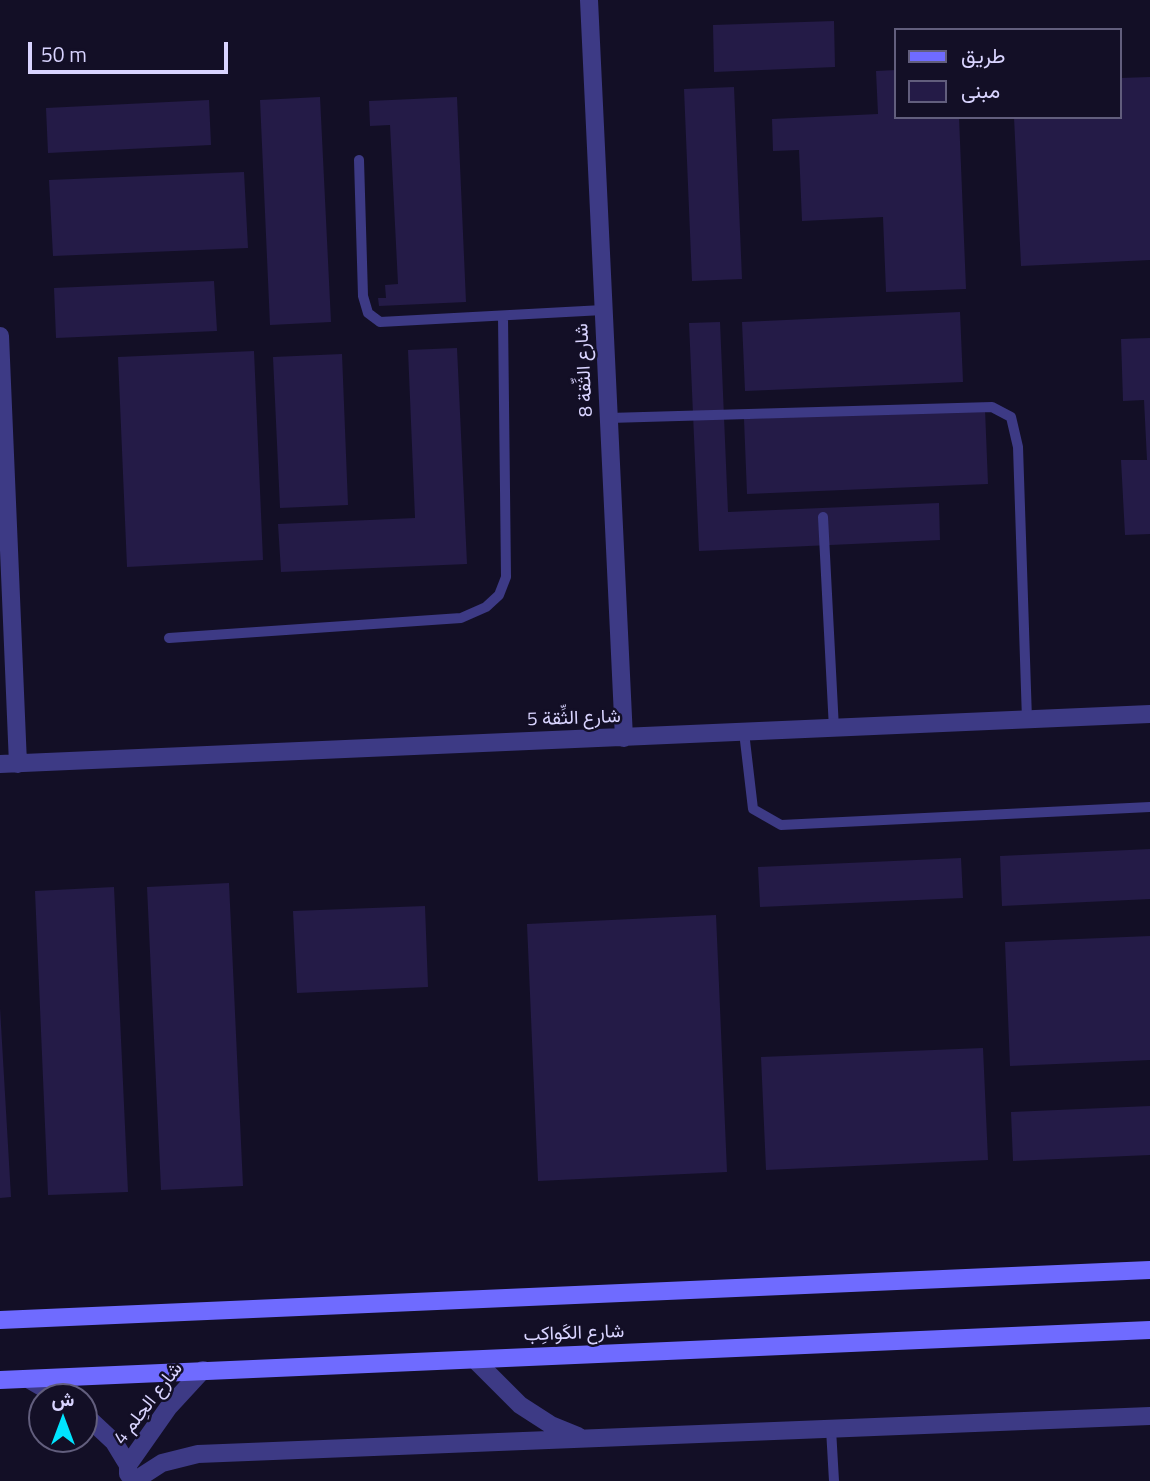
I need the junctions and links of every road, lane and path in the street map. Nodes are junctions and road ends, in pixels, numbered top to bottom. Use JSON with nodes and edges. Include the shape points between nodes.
{"nodes":[{"id":1,"x":589,"y":0,"type":"edge"},
{"id":2,"x":359,"y":160,"type":"dead end"},
{"id":3,"x":603,"y":310,"type":"junction"},
{"id":4,"x":503,"y":317,"type":"junction"},
{"id":5,"x":0,"y":336,"type":"edge"},
{"id":6,"x":609,"y":418,"type":"junction"},
{"id":7,"x":822,"y":517,"type":"dead end"},
{"id":8,"x":169,"y":638,"type":"dead end"},
{"id":9,"x":1150,"y":714,"type":"edge"},
{"id":10,"x":1027,"y":720,"type":"junction"},
{"id":11,"x":834,"y":729,"type":"junction"},
{"id":12,"x":744,"y":733,"type":"junction"},
{"id":13,"x":624,"y":738,"type":"junction"},
{"id":14,"x":0,"y":764,"type":"edge"},
{"id":15,"x":18,"y":764,"type":"junction"},
{"id":16,"x":1150,"y":807,"type":"edge"},
{"id":17,"x":1150,"y":1270,"type":"edge"},
{"id":18,"x":0,"y":1320,"type":"edge"},
{"id":19,"x":1150,"y":1330,"type":"edge"},
{"id":20,"x":475,"y":1360,"type":"junction"},
{"id":21,"x":202,"y":1370,"type":"junction"},
{"id":22,"x":28,"y":1379,"type":"junction"},
{"id":23,"x":0,"y":1380,"type":"edge"},
{"id":24,"x":35,"y":1383,"type":"edge"},
{"id":25,"x":1150,"y":1416,"type":"edge"},
{"id":26,"x":98,"y":1427,"type":"edge"},
{"id":27,"x":831,"y":1429,"type":"junction"},
{"id":28,"x":586,"y":1439,"type":"junction"},
{"id":29,"x":130,"y":1476,"type":"edge"},
{"id":30,"x":834,"y":1481,"type":"edge"}],
"edges":[{"from":1,"to":3,"type":"street","name":"شارع الثِّقة 8"},
{"from":2,"to":4,"type":"lane","via":[[363,296],[368,313],[380,322],[407,323]]},
{"from":3,"to":4,"type":"lane"},
{"from":3,"to":6,"type":"street","name":"شارع الثِّقة 8"},
{"from":4,"to":8,"type":"lane","via":[[506,577],[499,595],[486,607],[461,618]]},
{"from":5,"to":15,"type":"street"},
{"from":6,"to":10,"type":"lane","via":[[992,407],[1011,417],[1018,447]]},
{"from":6,"to":13,"type":"street","name":"شارع الثِّقة 8"},
{"from":7,"to":11,"type":"lane"},
{"from":9,"to":10,"type":"street","name":"شارع الثِّقة 5"},
{"from":10,"to":11,"type":"street","name":"شارع الثِّقة 5"},
{"from":11,"to":12,"type":"street","name":"شارع الثِّقة 5"},
{"from":12,"to":13,"type":"street","name":"شارع الثِّقة 5"},
{"from":12,"to":16,"type":"lane","via":[[753,809],[781,825]]},
{"from":13,"to":15,"type":"street","name":"شارع الثِّقة 5"},
{"from":14,"to":15,"type":"street","name":"شارع الثِّقة 5"},
{"from":17,"to":18,"type":"street","name":"شارع الكَواكِب"},
{"from":19,"to":20,"type":"street","name":"شارع الكَواكِب"},
{"from":20,"to":21,"type":"street","name":"شارع الكَواكِب"},
{"from":20,"to":28,"type":"street","via":[[520,1405],[551,1425]]},
{"from":21,"to":22,"type":"street","name":"شارع الكَواكِب"},
{"from":21,"to":29,"type":"street","name":"شارع الحِلم 4","via":[[168,1408]]},
{"from":22,"to":23,"type":"street","name":"شارع الكَواكِب"},
{"from":22,"to":24,"type":"street"},
{"from":25,"to":27,"type":"street"},
{"from":26,"to":29,"type":"street","name":"شارع الحِلم 4","via":[[114,1442]]},
{"from":27,"to":28,"type":"street"},
{"from":27,"to":30,"type":"lane"},
{"from":28,"to":29,"type":"street","via":[[198,1454]]}]}
